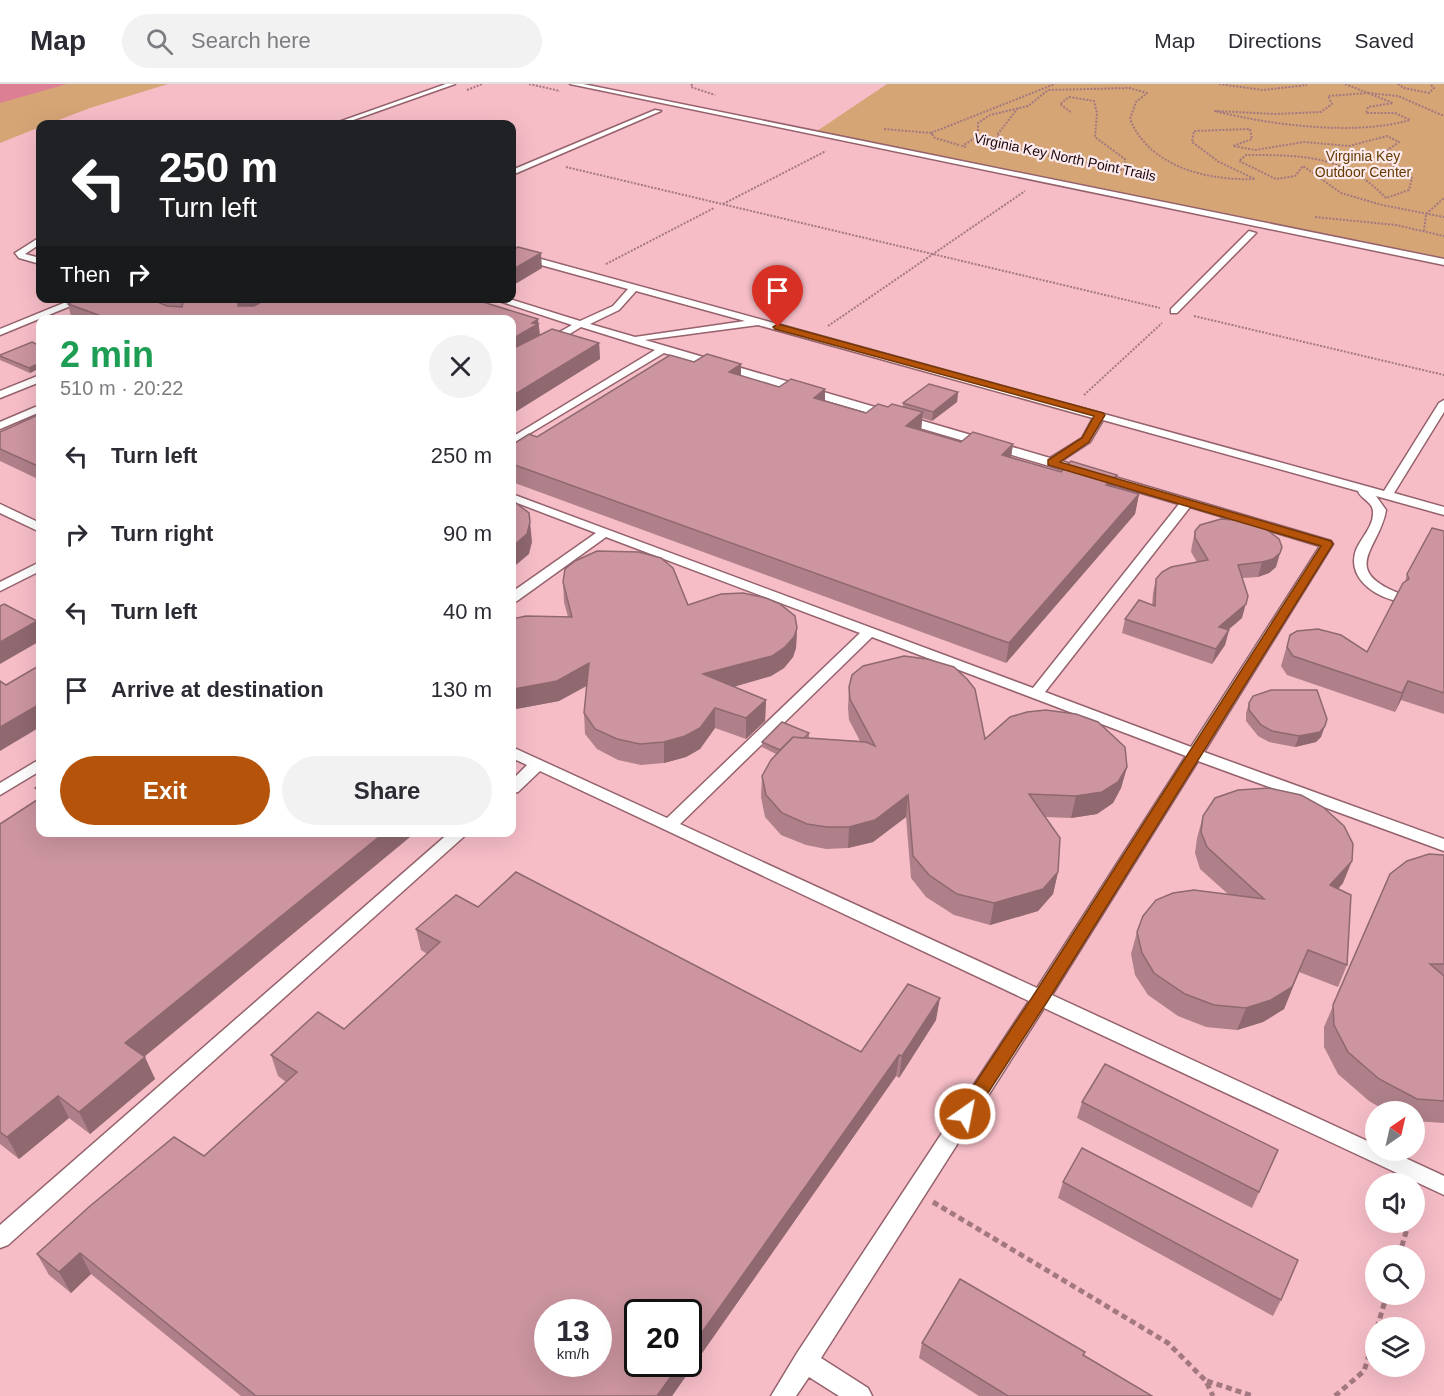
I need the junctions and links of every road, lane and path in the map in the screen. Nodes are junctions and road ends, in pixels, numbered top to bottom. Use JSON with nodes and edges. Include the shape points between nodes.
{"nodes":[{"id":1,"x":452,"y":84,"type":"edge"},
{"id":2,"x":573,"y":84,"type":"edge"},
{"id":3,"x":1055,"y":84,"type":"edge"},
{"id":4,"x":1219,"y":84,"type":"edge"},
{"id":5,"x":1298,"y":84,"type":"edge"},
{"id":6,"x":1345,"y":84,"type":"edge"},
{"id":7,"x":1398,"y":84,"type":"edge"},
{"id":8,"x":1430,"y":84,"type":"edge"},
{"id":9,"x":1371,"y":93,"type":"junction"},
{"id":10,"x":1018,"y":108,"type":"junction"},
{"id":11,"x":657,"y":111,"type":"dead end"},
{"id":12,"x":1072,"y":112,"type":"dead end"},
{"id":13,"x":1439,"y":115,"type":"junction"},
{"id":14,"x":1444,"y":116,"type":"edge"},
{"id":15,"x":348,"y":120,"type":"edge"},
{"id":16,"x":1444,"y":122,"type":"edge"},
{"id":17,"x":962,"y":146,"type":"junction"},
{"id":18,"x":973,"y":148,"type":"dead end"},
{"id":19,"x":826,"y":150,"type":"dead end"},
{"id":20,"x":540,"y":161,"type":"junction"},
{"id":21,"x":516,"y":171,"type":"edge"},
{"id":22,"x":1029,"y":188,"type":"dead end"},
{"id":23,"x":1443,"y":199,"type":"edge"},
{"id":24,"x":722,"y":204,"type":"junction"},
{"id":25,"x":714,"y":208,"type":"dead end"},
{"id":26,"x":1426,"y":214,"type":"junction"},
{"id":27,"x":1308,"y":216,"type":"dead end"},
{"id":28,"x":1444,"y":217,"type":"edge"},
{"id":29,"x":1424,"y":231,"type":"junction"},
{"id":30,"x":1252,"y":233,"type":"dead end"},
{"id":31,"x":1444,"y":236,"type":"edge"},
{"id":32,"x":36,"y":243,"type":"edge"},
{"id":33,"x":933,"y":254,"type":"junction"},
{"id":34,"x":516,"y":255,"type":"edge"},
{"id":35,"x":36,"y":260,"type":"edge"},
{"id":36,"x":1444,"y":262,"type":"edge"},
{"id":37,"x":587,"y":274,"type":"junction"},
{"id":38,"x":634,"y":287,"type":"junction"},
{"id":39,"x":73,"y":303,"type":"edge"},
{"id":40,"x":157,"y":303,"type":"edge"},
{"id":41,"x":511,"y":303,"type":"edge"},
{"id":42,"x":1174,"y":311,"type":"junction"},
{"id":43,"x":43,"y":315,"type":"edge"},
{"id":44,"x":169,"y":315,"type":"edge"},
{"id":45,"x":36,"y":318,"type":"edge"},
{"id":46,"x":760,"y":322,"type":"junction"},
{"id":47,"x":580,"y":324,"type":"junction"},
{"id":48,"x":0,"y":332,"type":"edge"},
{"id":49,"x":813,"y":336,"type":"junction"},
{"id":50,"x":630,"y":339,"type":"junction"},
{"id":51,"x":541,"y":346,"type":"edge"},
{"id":52,"x":663,"y":348,"type":"junction"},
{"id":53,"x":1444,"y":375,"type":"edge"},
{"id":54,"x":36,"y":380,"type":"edge"},
{"id":55,"x":0,"y":395,"type":"edge"},
{"id":56,"x":1058,"y":403,"type":"junction"},
{"id":57,"x":1444,"y":403,"type":"edge"},
{"id":58,"x":36,"y":410,"type":"edge"},
{"id":59,"x":1100,"y":415,"type":"junction"},
{"id":60,"x":0,"y":426,"type":"edge"},
{"id":61,"x":516,"y":439,"type":"edge"},
{"id":62,"x":1052,"y":462,"type":"junction"},
{"id":63,"x":1344,"y":483,"type":"junction"},
{"id":64,"x":1387,"y":495,"type":"junction"},
{"id":65,"x":516,"y":499,"type":"edge"},
{"id":66,"x":1187,"y":502,"type":"junction"},
{"id":67,"x":0,"y":508,"type":"edge"},
{"id":68,"x":1444,"y":511,"type":"edge"},
{"id":69,"x":36,"y":526,"type":"edge"},
{"id":70,"x":605,"y":532,"type":"junction"},
{"id":71,"x":36,"y":568,"type":"edge"},
{"id":72,"x":0,"y":587,"type":"edge"},
{"id":73,"x":516,"y":595,"type":"edge"},
{"id":74,"x":1393,"y":596,"type":"edge"},
{"id":75,"x":869,"y":632,"type":"junction"},
{"id":76,"x":1035,"y":694,"type":"junction"},
{"id":77,"x":516,"y":754,"type":"edge"},
{"id":78,"x":1195,"y":754,"type":"junction"},
{"id":79,"x":538,"y":764,"type":"junction"},
{"id":80,"x":36,"y":767,"type":"edge"},
{"id":81,"x":516,"y":784,"type":"edge"},
{"id":82,"x":0,"y":790,"type":"edge"},
{"id":83,"x":669,"y":825,"type":"junction"},
{"id":84,"x":455,"y":837,"type":"edge"},
{"id":85,"x":1444,"y":845,"type":"edge"},
{"id":86,"x":1041,"y":998,"type":"junction"},
{"id":87,"x":1444,"y":1186,"type":"edge"},
{"id":88,"x":914,"y":1191,"type":"junction"},
{"id":89,"x":0,"y":1238,"type":"edge"},
{"id":90,"x":805,"y":1361,"type":"junction"},
{"id":91,"x":1365,"y":1368,"type":"edge"},
{"id":92,"x":1206,"y":1381,"type":"junction"},
{"id":93,"x":783,"y":1396,"type":"edge"},
{"id":94,"x":860,"y":1396,"type":"edge"},
{"id":95,"x":1213,"y":1396,"type":"edge"},
{"id":96,"x":1253,"y":1396,"type":"edge"},
{"id":97,"x":1335,"y":1396,"type":"edge"}],
"edges":[{"from":1,"to":15,"type":"lane"},
{"from":2,"to":36,"type":"lane"},
{"from":3,"to":17,"type":"path","via":[[931,133],[935,138]]},
{"from":4,"to":5,"type":"path","via":[[1240,90],[1307,85]]},
{"from":6,"to":9,"type":"path"},
{"from":7,"to":8,"type":"path","via":[[1429,93],[1434,88]]},
{"from":9,"to":9,"type":"path","via":[[1393,103],[1368,107],[1366,113],[1395,113],[1410,120],[1328,128],[1285,125],[1215,111],[1321,112],[1332,104],[1328,96]]},
{"from":9,"to":13,"type":"path","via":[[1398,96]]},
{"from":10,"to":12,"type":"path","via":[[998,135],[1013,149],[1124,170],[1125,159],[1095,137],[1094,101],[1068,97],[1060,104]]},
{"from":10,"to":17,"type":"path","name":"Virginia Key North Point Trails","via":[[990,115],[978,123],[978,136]]},
{"from":10,"to":26,"type":"path","name":"Virginia Key North Point Trails","via":[[1028,106],[1048,90],[1129,88],[1147,93],[1136,102],[1130,119],[1139,139],[1155,153],[1199,174],[1236,181],[1255,179],[1219,162],[1192,142],[1194,131],[1250,129],[1252,139],[1233,146],[1255,150],[1304,142],[1349,146],[1387,136],[1399,142],[1379,156],[1412,178],[1409,190],[1386,198],[1374,182],[1318,157],[1246,155],[1239,161],[1276,179],[1295,177],[1304,166],[1341,193]]},
{"from":11,"to":20,"type":"lane"},
{"from":13,"to":14,"type":"path"},
{"from":13,"to":16,"type":"path"},
{"from":17,"to":18,"type":"path","name":"Virginia Key North Point Trails"},
{"from":19,"to":24,"type":"path"},
{"from":20,"to":21,"type":"lane"},
{"from":20,"to":24,"type":"path"},
{"from":22,"to":33,"type":"path"},
{"from":23,"to":26,"type":"path"},
{"from":24,"to":33,"type":"path"},
{"from":25,"to":37,"type":"path"},
{"from":26,"to":28,"type":"path","name":"Virginia Key North Point Trails"},
{"from":26,"to":29,"type":"path"},
{"from":27,"to":29,"type":"path"},
{"from":29,"to":31,"type":"path"},
{"from":30,"to":42,"type":"lane"},
{"from":32,"to":35,"type":"lane","via":[[19,253]]},
{"from":33,"to":42,"type":"path"},
{"from":33,"to":49,"type":"path"},
{"from":34,"to":37,"type":"lane"},
{"from":37,"to":38,"type":"lane"},
{"from":38,"to":46,"type":"lane"},
{"from":38,"to":47,"type":"lane","via":[[616,308]]},
{"from":39,"to":43,"type":"lane"},
{"from":40,"to":44,"type":"lane","via":[[154,309]]},
{"from":41,"to":47,"type":"lane"},
{"from":42,"to":53,"type":"path"},
{"from":42,"to":56,"type":"path","via":[[1093,389],[1078,400]]},
{"from":45,"to":48,"type":"lane"},
{"from":46,"to":49,"type":"lane"},
{"from":46,"to":50,"type":"lane"},
{"from":47,"to":50,"type":"lane"},
{"from":47,"to":51,"type":"lane"},
{"from":49,"to":56,"type":"lane"},
{"from":50,"to":52,"type":"lane"},
{"from":52,"to":61,"type":"lane"},
{"from":52,"to":62,"type":"lane"},
{"from":54,"to":55,"type":"lane"},
{"from":56,"to":59,"type":"lane"},
{"from":57,"to":64,"type":"lane"},
{"from":58,"to":60,"type":"lane"},
{"from":59,"to":62,"type":"lane","via":[[1086,440]]},
{"from":59,"to":63,"type":"lane"},
{"from":62,"to":66,"type":"lane"},
{"from":63,"to":64,"type":"lane"},
{"from":63,"to":74,"type":"lane","via":[[1371,496],[1379,505],[1380,517],[1361,551],[1360,569],[1370,585]]},
{"from":64,"to":68,"type":"lane"},
{"from":65,"to":70,"type":"lane"},
{"from":66,"to":76,"type":"lane"},
{"from":66,"to":78,"type":"lane","via":[[1327,544]]},
{"from":67,"to":69,"type":"lane"},
{"from":70,"to":73,"type":"lane"},
{"from":70,"to":75,"type":"lane"},
{"from":71,"to":72,"type":"lane"},
{"from":75,"to":76,"type":"lane"},
{"from":75,"to":83,"type":"lane"},
{"from":76,"to":78,"type":"lane"},
{"from":77,"to":79,"type":"lane"},
{"from":78,"to":85,"type":"lane"},
{"from":78,"to":86,"type":"lane"},
{"from":79,"to":81,"type":"lane"},
{"from":79,"to":83,"type":"lane"},
{"from":80,"to":82,"type":"lane"},
{"from":83,"to":86,"type":"lane"},
{"from":84,"to":89,"type":"lane"},
{"from":86,"to":87,"type":"lane"},
{"from":86,"to":88,"type":"lane"},
{"from":88,"to":90,"type":"lane"},
{"from":88,"to":92,"type":"path","via":[[1168,1343]]},
{"from":90,"to":93,"type":"lane"},
{"from":90,"to":94,"type":"lane"},
{"from":91,"to":97,"type":"path"},
{"from":92,"to":95,"type":"path"},
{"from":92,"to":96,"type":"path"}]}
